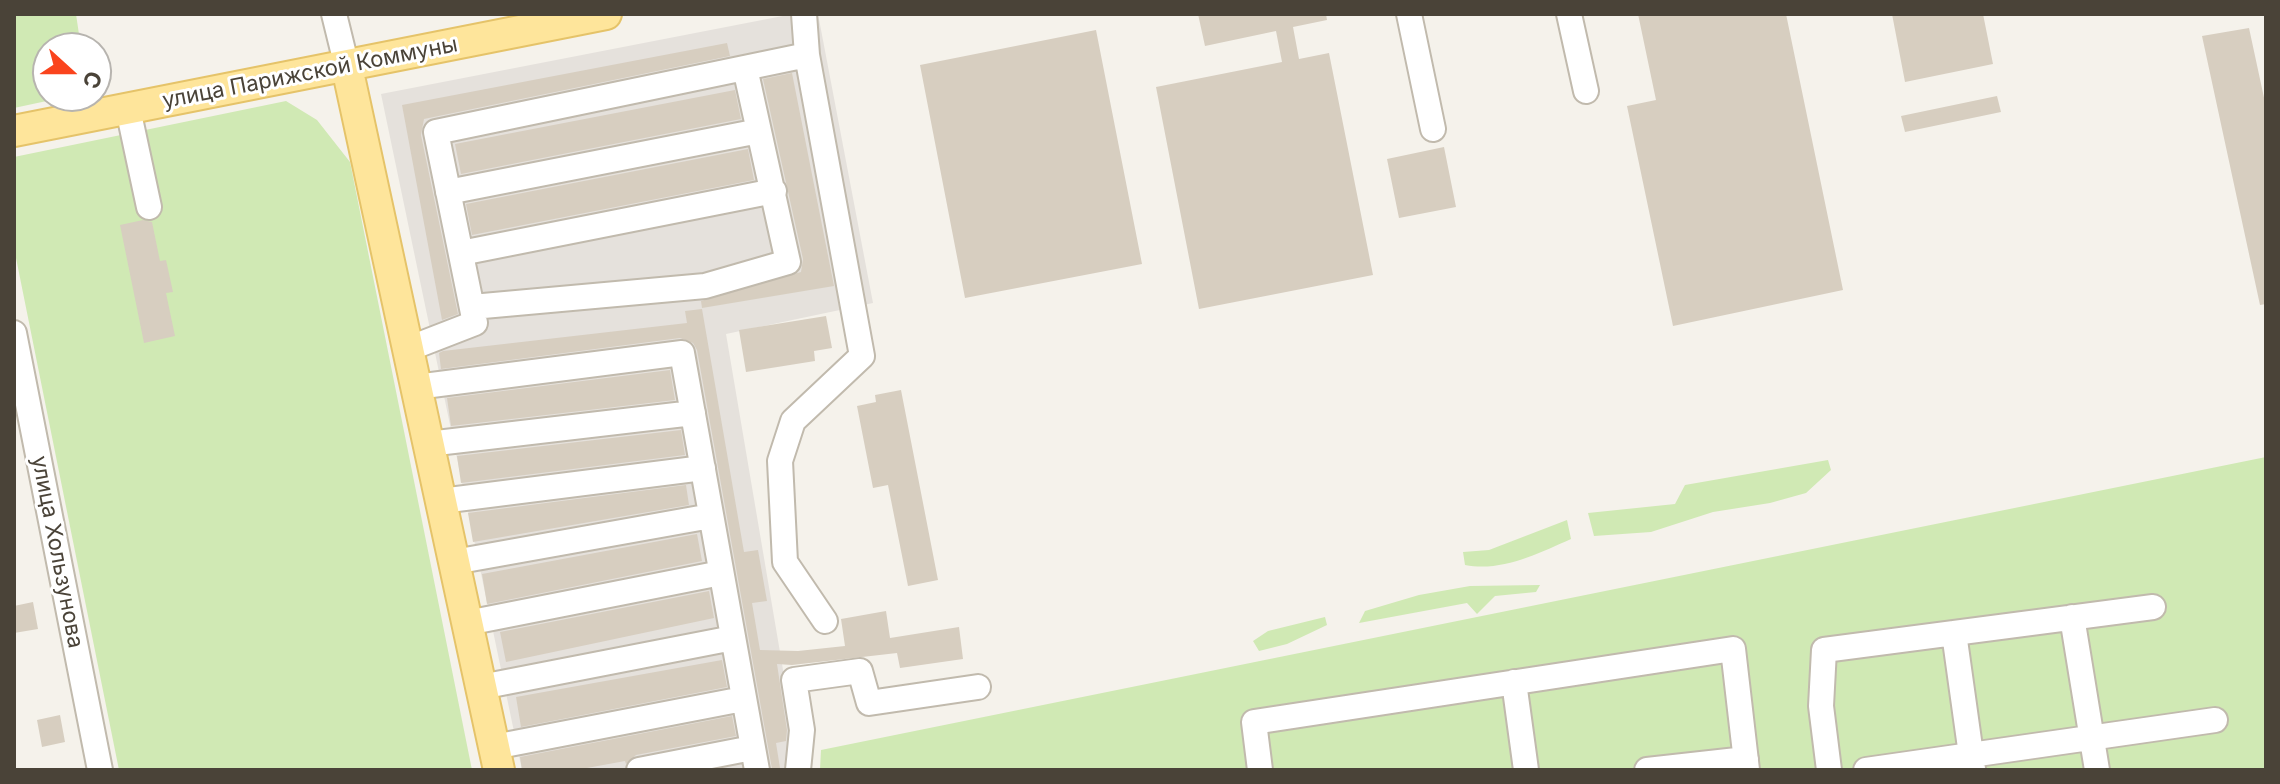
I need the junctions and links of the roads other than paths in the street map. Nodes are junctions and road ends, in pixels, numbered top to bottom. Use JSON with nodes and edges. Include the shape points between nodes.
{"nodes":[{"id":1,"x":334,"y":14,"type":"edge"},
{"id":2,"x":606,"y":14,"type":"edge"},
{"id":3,"x":804,"y":14,"type":"edge"},
{"id":4,"x":1409,"y":14,"type":"edge"},
{"id":5,"x":1569,"y":14,"type":"edge"},
{"id":6,"x":807,"y":55,"type":"junction"},
{"id":7,"x":347,"y":67,"type":"junction"},
{"id":8,"x":745,"y":68,"type":"junction"},
{"id":9,"x":1586,"y":91,"type":"dead end"},
{"id":10,"x":128,"y":109,"type":"junction"},
{"id":11,"x":1433,"y":129,"type":"dead end"},
{"id":12,"x":14,"y":131,"type":"edge"},
{"id":13,"x":759,"y":131,"type":"junction"},
{"id":14,"x":774,"y":191,"type":"junction"},
{"id":15,"x":448,"y":192,"type":"junction"},
{"id":16,"x":149,"y":207,"type":"dead end"},
{"id":17,"x":461,"y":253,"type":"junction"},
{"id":18,"x":472,"y":307,"type":"junction"},
{"id":19,"x":14,"y":333,"type":"edge"},
{"id":20,"x":408,"y":349,"type":"junction"},
{"id":21,"x":416,"y":387,"type":"junction"},
{"id":22,"x":693,"y":413,"type":"junction"},
{"id":23,"x":428,"y":444,"type":"junction"},
{"id":24,"x":703,"y":468,"type":"junction"},
{"id":25,"x":441,"y":501,"type":"junction"},
{"id":26,"x":711,"y":516,"type":"junction"},
{"id":27,"x":454,"y":562,"type":"junction"},
{"id":28,"x":721,"y":573,"type":"junction"},
{"id":29,"x":2153,"y":607,"type":"dead end"},
{"id":30,"x":2072,"y":617,"type":"junction"},
{"id":31,"x":825,"y":621,"type":"dead end"},
{"id":32,"x":467,"y":623,"type":"junction"},
{"id":33,"x":1954,"y":633,"type":"junction"},
{"id":34,"x":733,"y":638,"type":"junction"},
{"id":35,"x":1514,"y":682,"type":"junction"},
{"id":36,"x":481,"y":687,"type":"junction"},
{"id":37,"x":978,"y":687,"type":"dead end"},
{"id":38,"x":743,"y":699,"type":"junction"},
{"id":39,"x":2215,"y":720,"type":"dead end"},
{"id":40,"x":2091,"y":738,"type":"junction"},
{"id":41,"x":496,"y":759,"type":"edge"},
{"id":42,"x":754,"y":759,"type":"edge"},
{"id":43,"x":1972,"y":762,"type":"edge"},
{"id":44,"x":1746,"y":764,"type":"edge"},
{"id":45,"x":100,"y":770,"type":"edge"},
{"id":46,"x":639,"y":770,"type":"edge"},
{"id":47,"x":798,"y":770,"type":"edge"},
{"id":48,"x":1260,"y":770,"type":"edge"},
{"id":49,"x":1526,"y":770,"type":"edge"},
{"id":50,"x":1647,"y":770,"type":"edge"},
{"id":51,"x":1829,"y":770,"type":"edge"},
{"id":52,"x":1866,"y":770,"type":"edge"},
{"id":53,"x":2097,"y":770,"type":"edge"}],
"edges":[{"from":1,"to":7,"type":"street"},
{"from":2,"to":7,"type":"main road","name":"улица Парижской Коммуны"},
{"from":3,"to":6,"type":"street"},
{"from":4,"to":11,"type":"street"},
{"from":5,"to":9,"type":"street"},
{"from":6,"to":8,"type":"street"},
{"from":6,"to":31,"type":"street","via":[[862,356],[793,421],[780,461],[785,562]]},
{"from":7,"to":10,"type":"main road","name":"улица Парижской Коммуны"},
{"from":7,"to":20,"type":"main road"},
{"from":8,"to":13,"type":"street"},
{"from":8,"to":15,"type":"street","via":[[436,132]]},
{"from":10,"to":12,"type":"main road","name":"улица Парижской Коммуны"},
{"from":10,"to":16,"type":"street"},
{"from":13,"to":14,"type":"street"},
{"from":13,"to":15,"type":"street"},
{"from":14,"to":17,"type":"street"},
{"from":14,"to":18,"type":"street","via":[[788,262],[705,286]]},
{"from":15,"to":17,"type":"street"},
{"from":17,"to":18,"type":"street"},
{"from":18,"to":20,"type":"street","via":[[475,323]]},
{"from":19,"to":45,"type":"street","name":"улица Хользунова"},
{"from":20,"to":21,"type":"main road"},
{"from":21,"to":22,"type":"street","via":[[682,353]]},
{"from":21,"to":23,"type":"main road"},
{"from":22,"to":23,"type":"street"},
{"from":22,"to":24,"type":"street"},
{"from":23,"to":25,"type":"main road"},
{"from":24,"to":25,"type":"street"},
{"from":24,"to":26,"type":"street"},
{"from":25,"to":27,"type":"main road"},
{"from":26,"to":27,"type":"street"},
{"from":26,"to":28,"type":"street"},
{"from":27,"to":32,"type":"main road"},
{"from":28,"to":32,"type":"street"},
{"from":28,"to":34,"type":"street"},
{"from":29,"to":30,"type":"street"},
{"from":30,"to":33,"type":"street"},
{"from":30,"to":40,"type":"street"},
{"from":32,"to":36,"type":"main road"},
{"from":33,"to":43,"type":"street"},
{"from":33,"to":51,"type":"street","via":[[1824,650],[1821,706]]},
{"from":34,"to":36,"type":"street"},
{"from":34,"to":38,"type":"street"},
{"from":35,"to":44,"type":"street","via":[[1733,649]]},
{"from":35,"to":48,"type":"street","via":[[1254,722]]},
{"from":35,"to":49,"type":"street"},
{"from":36,"to":41,"type":"main road"},
{"from":37,"to":47,"type":"street","via":[[869,703],[860,671],[794,680],[802,730]]},
{"from":38,"to":41,"type":"street"},
{"from":38,"to":42,"type":"street"},
{"from":39,"to":40,"type":"street"},
{"from":40,"to":43,"type":"street"},
{"from":40,"to":53,"type":"street"},
{"from":42,"to":46,"type":"street"},
{"from":43,"to":52,"type":"street"},
{"from":44,"to":50,"type":"street"}]}
